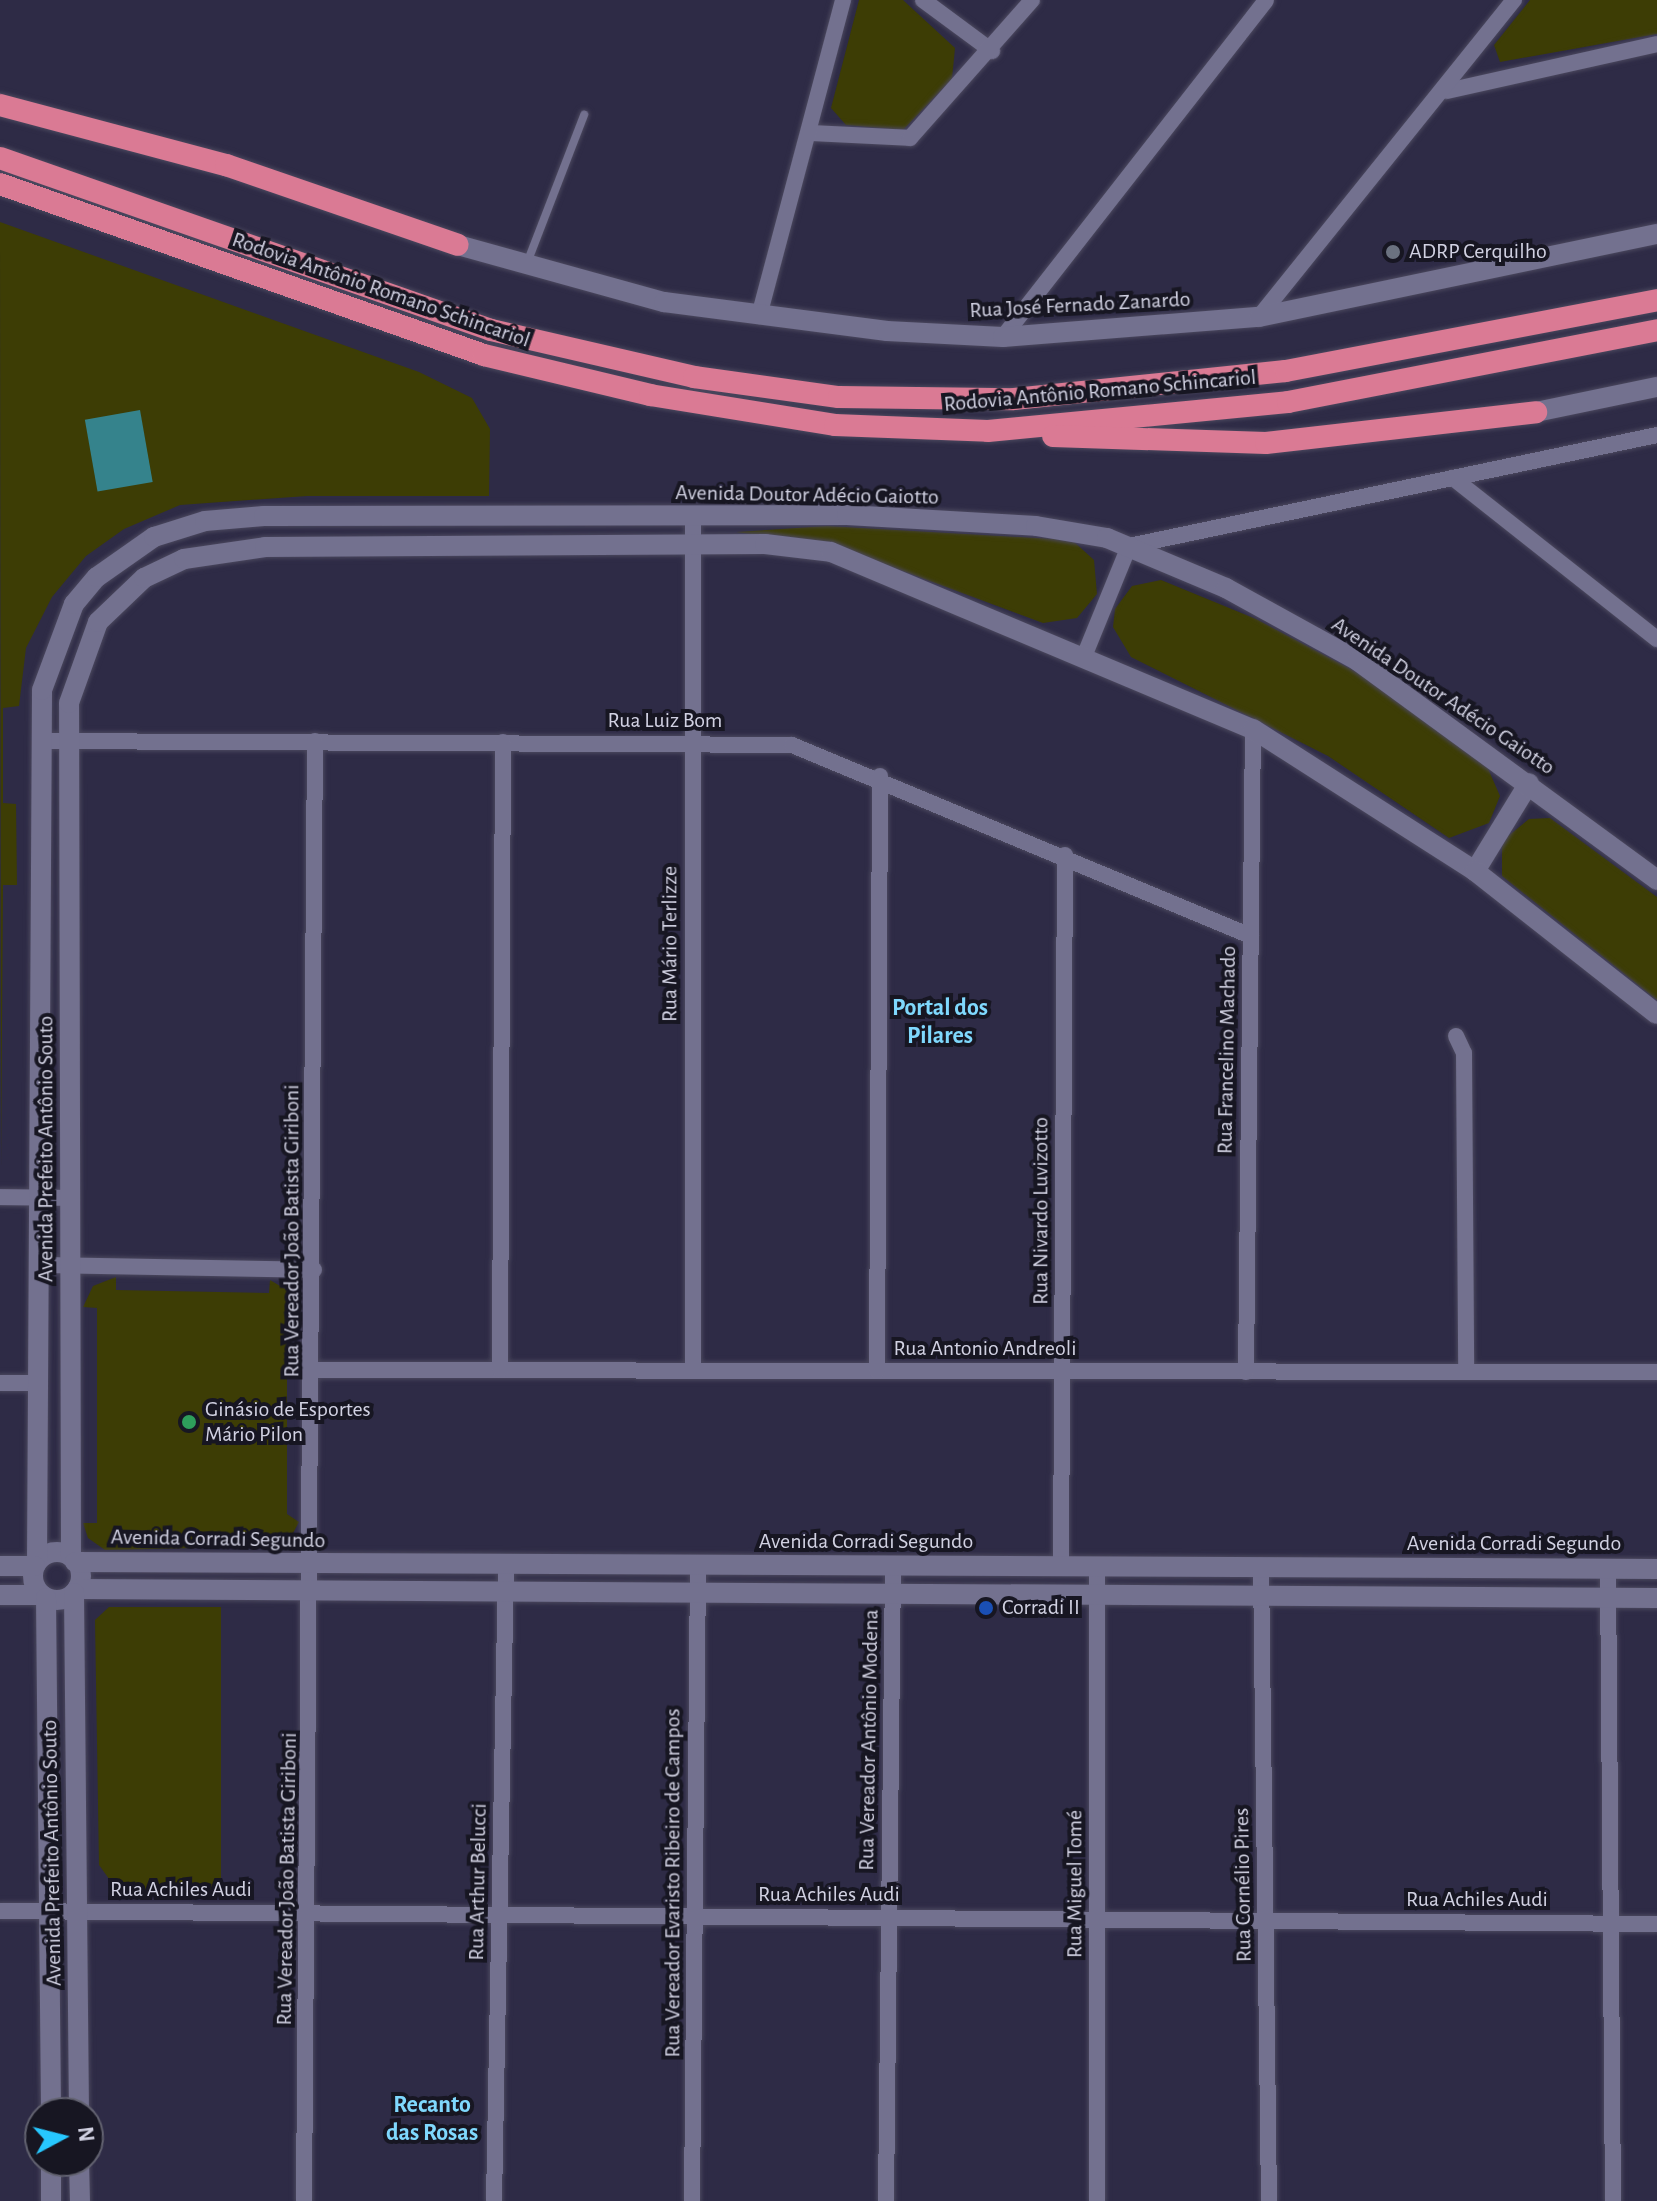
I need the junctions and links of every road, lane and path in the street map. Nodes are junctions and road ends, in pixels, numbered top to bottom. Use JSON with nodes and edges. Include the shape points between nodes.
{"nodes":[{"id":1,"x":843,"y":0,"type":"edge"},
{"id":2,"x":923,"y":0,"type":"edge"},
{"id":3,"x":1032,"y":0,"type":"edge"},
{"id":4,"x":1266,"y":0,"type":"edge"},
{"id":5,"x":1514,"y":0,"type":"edge"},
{"id":6,"x":1657,"y":44,"type":"edge"},
{"id":7,"x":992,"y":51,"type":"junction"},
{"id":8,"x":1447,"y":91,"type":"junction"},
{"id":9,"x":0,"y":105,"type":"edge"},
{"id":10,"x":584,"y":115,"type":"dead end"},
{"id":11,"x":809,"y":133,"type":"junction"},
{"id":12,"x":0,"y":158,"type":"edge"},
{"id":13,"x":0,"y":184,"type":"edge"},
{"id":14,"x":1657,"y":234,"type":"edge"},
{"id":15,"x":458,"y":245,"type":"joint"},
{"id":16,"x":525,"y":267,"type":"junction"},
{"id":17,"x":1657,"y":300,"type":"edge"},
{"id":18,"x":759,"y":316,"type":"junction"},
{"id":19,"x":1259,"y":317,"type":"junction"},
{"id":20,"x":1657,"y":330,"type":"edge"},
{"id":21,"x":1003,"y":337,"type":"junction"},
{"id":22,"x":1657,"y":387,"type":"edge"},
{"id":23,"x":1536,"y":412,"type":"joint"},
{"id":24,"x":988,"y":431,"type":"junction"},
{"id":25,"x":1657,"y":435,"type":"edge"},
{"id":26,"x":1453,"y":478,"type":"junction"},
{"id":27,"x":693,"y":517,"type":"junction"},
{"id":28,"x":693,"y":545,"type":"junction"},
{"id":29,"x":1129,"y":546,"type":"junction"},
{"id":30,"x":1657,"y":639,"type":"edge"},
{"id":31,"x":1085,"y":654,"type":"junction"},
{"id":32,"x":1253,"y":729,"type":"junction"},
{"id":33,"x":69,"y":740,"type":"junction"},
{"id":34,"x":40,"y":741,"type":"junction"},
{"id":35,"x":315,"y":741,"type":"junction"},
{"id":36,"x":503,"y":742,"type":"junction"},
{"id":37,"x":692,"y":743,"type":"junction"},
{"id":38,"x":880,"y":776,"type":"junction"},
{"id":39,"x":1529,"y":783,"type":"junction"},
{"id":40,"x":1065,"y":855,"type":"junction"},
{"id":41,"x":1475,"y":871,"type":"junction"},
{"id":42,"x":1657,"y":880,"type":"edge"},
{"id":43,"x":1251,"y":936,"type":"junction"},
{"id":44,"x":1657,"y":1014,"type":"edge"},
{"id":45,"x":1456,"y":1036,"type":"dead end"},
{"id":46,"x":0,"y":1197,"type":"edge"},
{"id":47,"x":39,"y":1198,"type":"junction"},
{"id":48,"x":71,"y":1198,"type":"junction"},
{"id":49,"x":38,"y":1265,"type":"junction"},
{"id":50,"x":71,"y":1266,"type":"junction"},
{"id":51,"x":314,"y":1270,"type":"junction"},
{"id":52,"x":313,"y":1370,"type":"junction"},
{"id":53,"x":500,"y":1370,"type":"junction"},
{"id":54,"x":693,"y":1371,"type":"junction"},
{"id":55,"x":877,"y":1371,"type":"junction"},
{"id":56,"x":1062,"y":1371,"type":"junction"},
{"id":57,"x":1246,"y":1372,"type":"junction"},
{"id":58,"x":1466,"y":1372,"type":"junction"},
{"id":59,"x":1657,"y":1372,"type":"edge"},
{"id":60,"x":0,"y":1383,"type":"edge"},
{"id":61,"x":38,"y":1383,"type":"junction"},
{"id":62,"x":73,"y":1560,"type":"junction"},
{"id":63,"x":36,"y":1564,"type":"junction"},
{"id":64,"x":313,"y":1564,"type":"junction"},
{"id":65,"x":506,"y":1565,"type":"junction"},
{"id":66,"x":698,"y":1565,"type":"junction"},
{"id":67,"x":0,"y":1566,"type":"edge"},
{"id":68,"x":893,"y":1567,"type":"junction"},
{"id":69,"x":1061,"y":1567,"type":"junction"},
{"id":70,"x":1097,"y":1567,"type":"junction"},
{"id":71,"x":1261,"y":1567,"type":"junction"},
{"id":72,"x":1608,"y":1569,"type":"junction"},
{"id":73,"x":1657,"y":1569,"type":"edge"},
{"id":74,"x":313,"y":1590,"type":"junction"},
{"id":75,"x":75,"y":1591,"type":"junction"},
{"id":76,"x":506,"y":1592,"type":"junction"},
{"id":77,"x":697,"y":1593,"type":"junction"},
{"id":78,"x":0,"y":1595,"type":"edge"},
{"id":79,"x":893,"y":1595,"type":"junction"},
{"id":80,"x":1097,"y":1595,"type":"junction"},
{"id":81,"x":44,"y":1596,"type":"junction"},
{"id":82,"x":1261,"y":1596,"type":"junction"},
{"id":83,"x":1608,"y":1598,"type":"junction"},
{"id":84,"x":1657,"y":1598,"type":"edge"},
{"id":85,"x":0,"y":1911,"type":"edge"},
{"id":86,"x":49,"y":1911,"type":"junction"},
{"id":87,"x":77,"y":1911,"type":"junction"},
{"id":88,"x":308,"y":1913,"type":"junction"},
{"id":89,"x":500,"y":1914,"type":"junction"},
{"id":90,"x":694,"y":1916,"type":"junction"},
{"id":91,"x":889,"y":1918,"type":"junction"},
{"id":92,"x":1097,"y":1919,"type":"junction"},
{"id":93,"x":1265,"y":1921,"type":"junction"},
{"id":94,"x":1611,"y":1924,"type":"junction"},
{"id":95,"x":1657,"y":1924,"type":"edge"},
{"id":96,"x":51,"y":2097,"type":"edge"},
{"id":97,"x":79,"y":2097,"type":"edge"},
{"id":98,"x":51,"y":2177,"type":"edge"},
{"id":99,"x":79,"y":2177,"type":"edge"},
{"id":100,"x":51,"y":2201,"type":"edge"},
{"id":101,"x":80,"y":2201,"type":"edge"},
{"id":102,"x":304,"y":2201,"type":"edge"},
{"id":103,"x":494,"y":2201,"type":"edge"},
{"id":104,"x":692,"y":2201,"type":"edge"},
{"id":105,"x":886,"y":2201,"type":"edge"},
{"id":106,"x":1097,"y":2201,"type":"edge"},
{"id":107,"x":1269,"y":2201,"type":"edge"},
{"id":108,"x":1613,"y":2201,"type":"edge"}],
"edges":[{"from":1,"to":11,"type":"street"},
{"from":2,"to":7,"type":"street"},
{"from":3,"to":7,"type":"street"},
{"from":4,"to":21,"type":"street"},
{"from":5,"to":8,"type":"street"},
{"from":6,"to":8,"type":"street"},
{"from":7,"to":11,"type":"street","via":[[910,138]]},
{"from":8,"to":19,"type":"street"},
{"from":9,"to":15,"type":"highway","via":[[212,160]]},
{"from":10,"to":16,"type":"lane"},
{"from":11,"to":18,"type":"street"},
{"from":12,"to":17,"type":"highway","name":"Rodovia Antônio Romano Schincariol","via":[[504,334],[694,377],[839,397],[1014,399],[1286,371]]},
{"from":13,"to":24,"type":"highway","name":"Rodovia Antônio Romano Schincariol","via":[[416,334],[555,375],[835,425]]},
{"from":14,"to":19,"type":"street","name":"Rua José Fernado Zanardo"},
{"from":15,"to":16,"type":"street","name":"Rua José Fernado Zanardo"},
{"from":16,"to":18,"type":"street","name":"Rua José Fernado Zanardo","via":[[664,302]]},
{"from":18,"to":21,"type":"street","name":"Rua José Fernado Zanardo"},
{"from":19,"to":21,"type":"street","name":"Rua José Fernado Zanardo"},
{"from":20,"to":24,"type":"highway","name":"Rodovia Antônio Romano Schincariol","via":[[1288,402]]},
{"from":22,"to":23,"type":"street"},
{"from":23,"to":24,"type":"highway","via":[[1266,443],[1146,444]]},
{"from":25,"to":26,"type":"street"},
{"from":26,"to":29,"type":"street"},
{"from":26,"to":30,"type":"street"},
{"from":27,"to":28,"type":"street","name":"Rua Mário Terlizze"},
{"from":27,"to":29,"type":"street","name":"Avenida Doutor Adécio Gaiotto","via":[[847,515],[1036,526]]},
{"from":27,"to":34,"type":"street","name":"Avenida Doutor Adécio Gaiotto","via":[[264,516],[174,529],[127,552],[74,604],[42,690]]},
{"from":28,"to":31,"type":"street","via":[[831,552]]},
{"from":28,"to":33,"type":"street","via":[[265,547],[184,559],[144,578],[98,622],[73,686]]},
{"from":28,"to":37,"type":"street","name":"Rua Mário Terlizze"},
{"from":29,"to":31,"type":"street"},
{"from":29,"to":39,"type":"street","name":"Avenida Doutor Adécio Gaiotto","via":[[1226,588],[1358,661]]},
{"from":31,"to":32,"type":"street"},
{"from":32,"to":41,"type":"street"},
{"from":32,"to":43,"type":"street","name":"Rua Francelino Machado"},
{"from":33,"to":34,"type":"street","name":"Rua Luiz Bom"},
{"from":33,"to":35,"type":"street","name":"Rua Luiz Bom"},
{"from":33,"to":48,"type":"street","name":"Avenida Prefeito Antônio Souto"},
{"from":34,"to":47,"type":"street","name":"Avenida Prefeito Antônio Souto"},
{"from":35,"to":36,"type":"street","name":"Rua Luiz Bom"},
{"from":35,"to":51,"type":"street","name":"Rua Vereador João Batista Giriboni"},
{"from":36,"to":37,"type":"street","name":"Rua Luiz Bom"},
{"from":36,"to":53,"type":"street"},
{"from":37,"to":38,"type":"street","name":"Rua Luiz Bom","via":[[792,745]]},
{"from":37,"to":54,"type":"street","name":"Rua Mário Terlizze"},
{"from":38,"to":40,"type":"street","name":"Rua Luiz Bom"},
{"from":38,"to":55,"type":"street"},
{"from":39,"to":41,"type":"street"},
{"from":39,"to":42,"type":"street","name":"Avenida Doutor Adécio Gaiotto"},
{"from":40,"to":43,"type":"street","name":"Rua Luiz Bom"},
{"from":40,"to":56,"type":"street","name":"Rua Nivardo Luvizotto"},
{"from":41,"to":44,"type":"street"},
{"from":43,"to":57,"type":"street","name":"Rua Francelino Machado"},
{"from":45,"to":58,"type":"street","via":[[1464,1053]]},
{"from":46,"to":47,"type":"street"},
{"from":47,"to":48,"type":"street"},
{"from":47,"to":49,"type":"street","name":"Avenida Prefeito Antônio Souto"},
{"from":48,"to":50,"type":"street","name":"Avenida Prefeito Antônio Souto"},
{"from":49,"to":50,"type":"street"},
{"from":49,"to":61,"type":"street","name":"Avenida Prefeito Antônio Souto"},
{"from":50,"to":51,"type":"street"},
{"from":50,"to":62,"type":"street","name":"Avenida Prefeito Antônio Souto"},
{"from":51,"to":52,"type":"street","name":"Rua Vereador João Batista Giriboni"},
{"from":52,"to":53,"type":"street","name":"Rua Antonio Andreoli"},
{"from":52,"to":64,"type":"street","name":"Rua Vereador João Batista Giriboni"},
{"from":53,"to":54,"type":"street","name":"Rua Antonio Andreoli"},
{"from":54,"to":55,"type":"street","name":"Rua Antonio Andreoli"},
{"from":55,"to":56,"type":"street","name":"Rua Antonio Andreoli"},
{"from":56,"to":57,"type":"street","name":"Rua Antonio Andreoli"},
{"from":56,"to":69,"type":"street","name":"Rua Nivardo Luvizotto"},
{"from":57,"to":58,"type":"street","name":"Rua Antonio Andreoli"},
{"from":58,"to":59,"type":"street","name":"Rua Antonio Andreoli"},
{"from":60,"to":61,"type":"street"},
{"from":61,"to":63,"type":"street","name":"Avenida Prefeito Antônio Souto"},
{"from":62,"to":63,"type":"street","name":"Avenida Corradi Segundo","via":[[50,1553]]},
{"from":62,"to":64,"type":"street","name":"Avenida Corradi Segundo"},
{"from":62,"to":75,"type":"street","name":"Avenida Prefeito Antônio Souto"},
{"from":63,"to":67,"type":"street"},
{"from":63,"to":81,"type":"street","name":"Avenida Prefeito Antônio Souto"},
{"from":64,"to":65,"type":"street","name":"Avenida Corradi Segundo"},
{"from":64,"to":74,"type":"street","name":"Rua Vereador João Batista Giriboni"},
{"from":65,"to":66,"type":"street","name":"Avenida Corradi Segundo"},
{"from":65,"to":76,"type":"street","name":"Rua Arthur Belucci"},
{"from":66,"to":68,"type":"street","name":"Avenida Corradi Segundo"},
{"from":66,"to":77,"type":"street","name":"Rua Vereador Evaristo Ribeiro de Campos"},
{"from":68,"to":69,"type":"street","name":"Avenida Corradi Segundo"},
{"from":68,"to":79,"type":"street","name":"Rua Vereador Antônio Modena"},
{"from":69,"to":70,"type":"street","name":"Avenida Corradi Segundo"},
{"from":70,"to":71,"type":"street","name":"Avenida Corradi Segundo"},
{"from":70,"to":80,"type":"street","name":"Rua Miguel Tomé"},
{"from":71,"to":72,"type":"street","name":"Avenida Corradi Segundo"},
{"from":71,"to":82,"type":"street","name":"Rua Cornélio Pires"},
{"from":72,"to":73,"type":"street","name":"Avenida Corradi Segundo"},
{"from":72,"to":83,"type":"street"},
{"from":74,"to":75,"type":"street"},
{"from":74,"to":76,"type":"street"},
{"from":74,"to":88,"type":"street","name":"Rua Vereador João Batista Giriboni"},
{"from":75,"to":81,"type":"street"},
{"from":75,"to":87,"type":"street","name":"Avenida Prefeito Antônio Souto"},
{"from":76,"to":77,"type":"street"},
{"from":76,"to":89,"type":"street","name":"Rua Arthur Belucci"},
{"from":77,"to":79,"type":"street"},
{"from":77,"to":90,"type":"street","name":"Rua Vereador Evaristo Ribeiro de Campos"},
{"from":78,"to":81,"type":"street"},
{"from":79,"to":80,"type":"street"},
{"from":79,"to":91,"type":"street","name":"Rua Vereador Antônio Modena"},
{"from":80,"to":82,"type":"street"},
{"from":80,"to":92,"type":"street","name":"Rua Miguel Tomé"},
{"from":81,"to":86,"type":"street","name":"Avenida Prefeito Antônio Souto"},
{"from":82,"to":83,"type":"street"},
{"from":82,"to":93,"type":"street","name":"Rua Cornélio Pires"},
{"from":83,"to":84,"type":"street"},
{"from":83,"to":94,"type":"street"},
{"from":85,"to":86,"type":"street","name":"Rua Achiles Audi"},
{"from":86,"to":87,"type":"street","name":"Rua Achiles Audi"},
{"from":86,"to":96,"type":"street","name":"Avenida Prefeito Antônio Souto"},
{"from":87,"to":88,"type":"street","name":"Rua Achiles Audi"},
{"from":87,"to":97,"type":"street","name":"Avenida Prefeito Antônio Souto"},
{"from":88,"to":89,"type":"street","name":"Rua Achiles Audi"},
{"from":88,"to":102,"type":"street","name":"Rua Vereador João Batista Giriboni"},
{"from":89,"to":90,"type":"street","name":"Rua Achiles Audi"},
{"from":89,"to":103,"type":"street","name":"Rua Arthur Belucci"},
{"from":90,"to":91,"type":"street","name":"Rua Achiles Audi"},
{"from":90,"to":104,"type":"street","name":"Rua Vereador Evaristo Ribeiro de Campos"},
{"from":91,"to":92,"type":"street","name":"Rua Achiles Audi"},
{"from":91,"to":105,"type":"street","name":"Rua Vereador Antônio Modena"},
{"from":92,"to":93,"type":"street","name":"Rua Achiles Audi"},
{"from":92,"to":106,"type":"street","name":"Rua Miguel Tomé"},
{"from":93,"to":94,"type":"street","name":"Rua Achiles Audi"},
{"from":93,"to":107,"type":"street","name":"Rua Cornélio Pires"},
{"from":94,"to":95,"type":"street","name":"Rua Achiles Audi"},
{"from":94,"to":108,"type":"street"},
{"from":98,"to":100,"type":"street"},
{"from":99,"to":101,"type":"street"}]}
